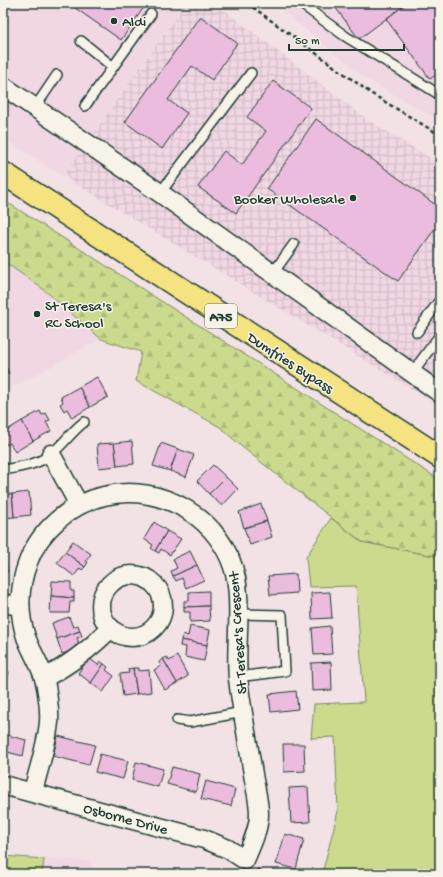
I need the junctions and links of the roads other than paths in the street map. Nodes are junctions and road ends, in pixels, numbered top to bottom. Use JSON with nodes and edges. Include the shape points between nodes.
{"nodes":[{"id":1,"x":300,"y":3,"type":"edge"},
{"id":2,"x":152,"y":14,"type":"dead end"},
{"id":3,"x":81,"y":42,"type":"dead end"},
{"id":4,"x":113,"y":67,"type":"junction"},
{"id":5,"x":252,"y":73,"type":"dead end"},
{"id":6,"x":57,"y":75,"type":"dead end"},
{"id":7,"x":3,"y":86,"type":"edge"},
{"id":8,"x":440,"y":95,"type":"edge"},
{"id":9,"x":85,"y":106,"type":"dead end"},
{"id":10,"x":34,"y":109,"type":"junction"},
{"id":11,"x":3,"y":173,"type":"edge"},
{"id":12,"x":160,"y":193,"type":"junction"},
{"id":13,"x":294,"y":244,"type":"dead end"},
{"id":14,"x":273,"y":273,"type":"junction"},
{"id":15,"x":440,"y":300,"type":"edge"},
{"id":16,"x":417,"y":332,"type":"dead end"},
{"id":17,"x":440,"y":335,"type":"edge"},
{"id":18,"x":412,"y":373,"type":"junction"},
{"id":19,"x":440,"y":393,"type":"edge"},
{"id":20,"x":84,"y":422,"type":"dead end"},
{"id":21,"x":51,"y":454,"type":"junction"},
{"id":22,"x":440,"y":457,"type":"edge"},
{"id":23,"x":3,"y":470,"type":"edge"},
{"id":24,"x":79,"y":505,"type":"junction"},
{"id":25,"x":12,"y":605,"type":"edge"},
{"id":26,"x":237,"y":614,"type":"junction"},
{"id":27,"x":111,"y":628,"type":"dead end"},
{"id":28,"x":238,"y":677,"type":"junction"},
{"id":29,"x":44,"y":678,"type":"junction"},
{"id":30,"x":243,"y":712,"type":"junction"},
{"id":31,"x":177,"y":720,"type":"dead end"},
{"id":32,"x":3,"y":785,"type":"edge"},
{"id":33,"x":33,"y":792,"type":"junction"},
{"id":34,"x":246,"y":860,"type":"joint"}],
"edges":[{"from":1,"to":8,"type":"lane","via":[[345,36]]},
{"from":2,"to":4,"type":"lane"},
{"from":3,"to":4,"type":"lane"},
{"from":4,"to":9,"type":"lane"},
{"from":5,"to":12,"type":"lane"},
{"from":6,"to":10,"type":"lane"},
{"from":7,"to":10,"type":"street"},
{"from":10,"to":12,"type":"street"},
{"from":11,"to":22,"type":"highway","name":"Dumfries Bypass","number":"A75"},
{"from":12,"to":14,"type":"street"},
{"from":13,"to":14,"type":"lane"},
{"from":14,"to":18,"type":"street"},
{"from":15,"to":16,"type":"lane"},
{"from":17,"to":18,"type":"lane"},
{"from":18,"to":19,"type":"street"},
{"from":20,"to":21,"type":"lane"},
{"from":21,"to":23,"type":"lane","via":[[37,462]]},
{"from":21,"to":24,"type":"street"},
{"from":24,"to":25,"type":"street","name":"St Teresa's Crescent","via":[[54,523],[36,547]]},
{"from":24,"to":26,"type":"street","name":"St Teresa's Crescent","via":[[104,496],[133,493],[163,498],[190,511],[214,532],[230,558],[236,579]]},
{"from":25,"to":29,"type":"street","name":"St Teresa's Crescent"},
{"from":26,"to":28,"type":"street","name":"St Teresa's Crescent"},
{"from":26,"to":28,"type":"lane","via":[[282,616],[285,671]]},
{"from":27,"to":29,"type":"street","via":[[94,645],[63,668]]},
{"from":28,"to":30,"type":"street","name":"St Teresa's Crescent"},
{"from":29,"to":33,"type":"street","name":"St Teresa's Crescent","via":[[49,721]]},
{"from":30,"to":31,"type":"lane","via":[[190,722]]},
{"from":30,"to":34,"type":"street","name":"St Teresa's Crescent","via":[[259,815]]},
{"from":32,"to":33,"type":"street","name":"Osborne Drive"},
{"from":33,"to":34,"type":"street","name":"Osborne Drive","via":[[204,839]]}]}
